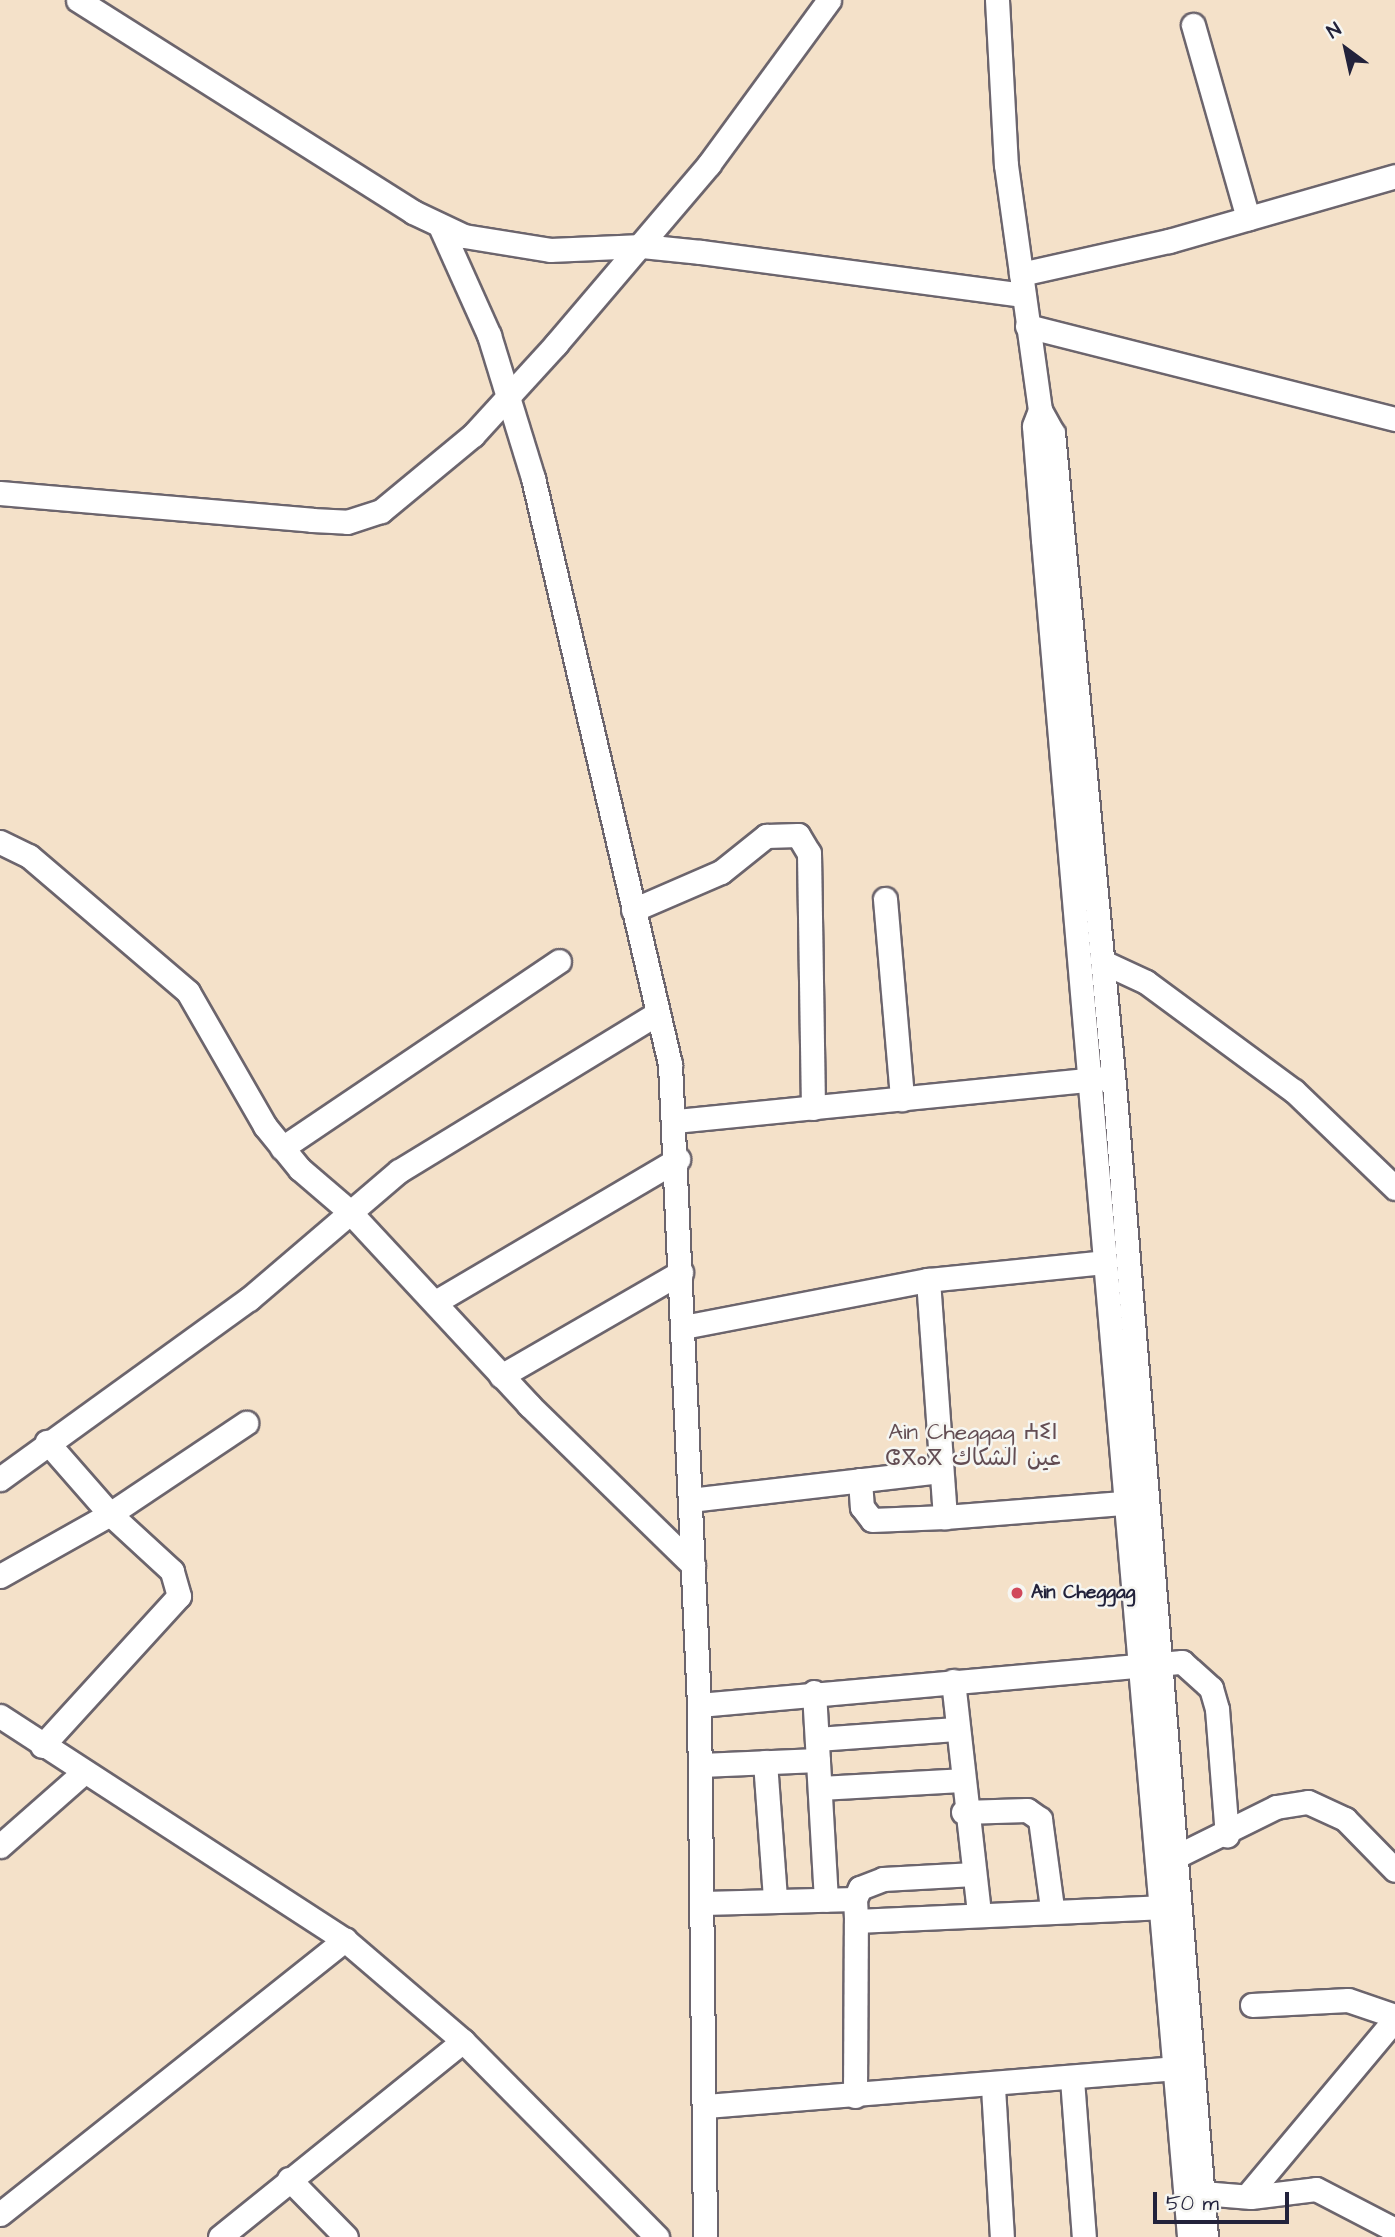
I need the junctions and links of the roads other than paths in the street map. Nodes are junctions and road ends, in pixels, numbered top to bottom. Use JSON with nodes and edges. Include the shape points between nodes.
{"nodes":[{"id":1,"x":78,"y":0,"type":"edge"},
{"id":2,"x":830,"y":0,"type":"edge"},
{"id":3,"x":997,"y":0,"type":"edge"},
{"id":4,"x":1193,"y":25,"type":"dead end"},
{"id":5,"x":1395,"y":176,"type":"edge"},
{"id":6,"x":1248,"y":218,"type":"junction"},
{"id":7,"x":440,"y":226,"type":"junction"},
{"id":8,"x":642,"y":246,"type":"junction"},
{"id":9,"x":1022,"y":284,"type":"junction"},
{"id":10,"x":1027,"y":326,"type":"junction"},
{"id":11,"x":508,"y":397,"type":"junction"},
{"id":12,"x":1040,"y":410,"type":"junction"},
{"id":13,"x":1395,"y":419,"type":"edge"},
{"id":14,"x":0,"y":494,"type":"edge"},
{"id":15,"x":0,"y":842,"type":"edge"},
{"id":16,"x":885,"y":899,"type":"dead end"},
{"id":17,"x":632,"y":910,"type":"junction"},
{"id":18,"x":559,"y":961,"type":"dead end"},
{"id":19,"x":1103,"y":962,"type":"junction"},
{"id":20,"x":658,"y":1013,"type":"junction"},
{"id":21,"x":1103,"y":1078,"type":"junction"},
{"id":22,"x":902,"y":1099,"type":"junction"},
{"id":23,"x":813,"y":1108,"type":"junction"},
{"id":24,"x":676,"y":1121,"type":"junction"},
{"id":25,"x":282,"y":1148,"type":"junction"},
{"id":26,"x":678,"y":1159,"type":"junction"},
{"id":27,"x":1395,"y":1188,"type":"edge"},
{"id":28,"x":349,"y":1211,"type":"junction"},
{"id":29,"x":1105,"y":1262,"type":"junction"},
{"id":30,"x":681,"y":1272,"type":"junction"},
{"id":31,"x":928,"y":1280,"type":"junction"},
{"id":32,"x":437,"y":1301,"type":"junction"},
{"id":33,"x":683,"y":1327,"type":"junction"},
{"id":34,"x":501,"y":1376,"type":"junction"},
{"id":35,"x":246,"y":1423,"type":"dead end"},
{"id":36,"x":47,"y":1442,"type":"junction"},
{"id":37,"x":940,"y":1471,"type":"junction"},
{"id":38,"x":0,"y":1479,"type":"edge"},
{"id":39,"x":860,"y":1480,"type":"junction"},
{"id":40,"x":690,"y":1500,"type":"junction"},
{"id":41,"x":1122,"y":1503,"type":"junction"},
{"id":42,"x":110,"y":1514,"type":"junction"},
{"id":43,"x":945,"y":1517,"type":"junction"},
{"id":44,"x":693,"y":1565,"type":"junction"},
{"id":45,"x":0,"y":1576,"type":"edge"},
{"id":46,"x":1146,"y":1662,"type":"junction"},
{"id":47,"x":953,"y":1681,"type":"junction"},
{"id":48,"x":814,"y":1692,"type":"junction"},
{"id":49,"x":699,"y":1705,"type":"junction"},
{"id":50,"x":0,"y":1716,"type":"edge"},
{"id":51,"x":956,"y":1729,"type":"junction"},
{"id":52,"x":42,"y":1746,"type":"junction"},
{"id":53,"x":817,"y":1749,"type":"junction"},
{"id":54,"x":765,"y":1762,"type":"junction"},
{"id":55,"x":701,"y":1765,"type":"junction"},
{"id":56,"x":83,"y":1772,"type":"junction"},
{"id":57,"x":961,"y":1780,"type":"junction"},
{"id":58,"x":820,"y":1788,"type":"junction"},
{"id":59,"x":963,"y":1811,"type":"junction"},
{"id":60,"x":1227,"y":1836,"type":"junction"},
{"id":61,"x":0,"y":1846,"type":"edge"},
{"id":62,"x":1173,"y":1858,"type":"junction"},
{"id":63,"x":1395,"y":1870,"type":"edge"},
{"id":64,"x":974,"y":1874,"type":"junction"},
{"id":65,"x":775,"y":1899,"type":"junction"},
{"id":66,"x":826,"y":1900,"type":"junction"},
{"id":67,"x":703,"y":1903,"type":"junction"},
{"id":68,"x":1160,"y":1907,"type":"junction"},
{"id":69,"x":1052,"y":1908,"type":"junction"},
{"id":70,"x":855,"y":1910,"type":"junction"},
{"id":71,"x":979,"y":1912,"type":"junction"},
{"id":72,"x":345,"y":1940,"type":"junction"},
{"id":73,"x":1252,"y":2005,"type":"dead end"},
{"id":74,"x":1395,"y":2018,"type":"edge"},
{"id":75,"x":463,"y":2041,"type":"junction"},
{"id":76,"x":1174,"y":2068,"type":"junction"},
{"id":77,"x":1072,"y":2079,"type":"junction"},
{"id":78,"x":993,"y":2087,"type":"junction"},
{"id":79,"x":855,"y":2096,"type":"junction"},
{"id":80,"x":705,"y":2106,"type":"junction"},
{"id":81,"x":289,"y":2179,"type":"junction"},
{"id":82,"x":1202,"y":2193,"type":"junction"},
{"id":83,"x":1247,"y":2196,"type":"junction"},
{"id":84,"x":0,"y":2214,"type":"edge"},
{"id":85,"x":1392,"y":2223,"type":"edge"},
{"id":86,"x":220,"y":2237,"type":"edge"},
{"id":87,"x":346,"y":2237,"type":"edge"},
{"id":88,"x":656,"y":2237,"type":"edge"},
{"id":89,"x":705,"y":2237,"type":"edge"},
{"id":90,"x":1002,"y":2237,"type":"edge"},
{"id":91,"x":1084,"y":2237,"type":"edge"},
{"id":92,"x":1189,"y":2237,"type":"edge"},
{"id":93,"x":1206,"y":2237,"type":"edge"}],
"edges":[{"from":1,"to":7,"type":"street"},
{"from":2,"to":8,"type":"street"},
{"from":3,"to":9,"type":"street","via":[[1002,117]]},
{"from":4,"to":6,"type":"street"},
{"from":5,"to":6,"type":"street"},
{"from":6,"to":9,"type":"street"},
{"from":7,"to":8,"type":"street","via":[[509,247]]},
{"from":7,"to":11,"type":"street","via":[[481,315]]},
{"from":8,"to":9,"type":"street"},
{"from":8,"to":11,"type":"street"},
{"from":9,"to":10,"type":"street"},
{"from":10,"to":12,"type":"street"},
{"from":10,"to":13,"type":"street"},
{"from":11,"to":14,"type":"street","via":[[437,469],[366,519],[312,520]]},
{"from":11,"to":17,"type":"street","via":[[533,478]]},
{"from":12,"to":19,"type":"street","via":[[1053,433]]},
{"from":12,"to":21,"type":"street","via":[[1034,426],[1043,540]]},
{"from":15,"to":25,"type":"street","via":[[29,856],[188,992]]},
{"from":16,"to":22,"type":"street"},
{"from":17,"to":20,"type":"street"},
{"from":17,"to":23,"type":"street","via":[[721,872],[766,836],[797,835],[809,853]]},
{"from":18,"to":25,"type":"street"},
{"from":19,"to":21,"type":"street"},
{"from":19,"to":27,"type":"street","via":[[1146,982],[1294,1091]]},
{"from":20,"to":24,"type":"street"},
{"from":20,"to":28,"type":"street","via":[[399,1171]]},
{"from":21,"to":22,"type":"street"},
{"from":21,"to":29,"type":"street"},
{"from":21,"to":46,"type":"street"},
{"from":22,"to":23,"type":"street"},
{"from":23,"to":24,"type":"street"},
{"from":24,"to":26,"type":"street"},
{"from":25,"to":28,"type":"street"},
{"from":26,"to":30,"type":"street"},
{"from":26,"to":32,"type":"street"},
{"from":28,"to":32,"type":"street"},
{"from":28,"to":36,"type":"street","via":[[249,1299]]},
{"from":29,"to":31,"type":"street"},
{"from":29,"to":41,"type":"street"},
{"from":30,"to":33,"type":"street"},
{"from":30,"to":34,"type":"street"},
{"from":31,"to":33,"type":"street"},
{"from":31,"to":37,"type":"street"},
{"from":32,"to":34,"type":"street"},
{"from":33,"to":40,"type":"street"},
{"from":34,"to":44,"type":"street"},
{"from":35,"to":42,"type":"street"},
{"from":36,"to":38,"type":"street"},
{"from":36,"to":42,"type":"street"},
{"from":37,"to":39,"type":"street"},
{"from":37,"to":43,"type":"street"},
{"from":39,"to":40,"type":"street"},
{"from":39,"to":43,"type":"street","via":[[862,1507],[872,1520]]},
{"from":40,"to":44,"type":"street"},
{"from":41,"to":43,"type":"street"},
{"from":41,"to":46,"type":"street"},
{"from":42,"to":45,"type":"street"},
{"from":42,"to":52,"type":"street","via":[[172,1571],[179,1596]]},
{"from":44,"to":49,"type":"street"},
{"from":46,"to":47,"type":"street"},
{"from":46,"to":60,"type":"street","via":[[1182,1662],[1211,1688]]},
{"from":46,"to":62,"type":"street"},
{"from":46,"to":68,"type":"street"},
{"from":47,"to":48,"type":"street"},
{"from":47,"to":51,"type":"street"},
{"from":48,"to":49,"type":"street"},
{"from":48,"to":53,"type":"street"},
{"from":49,"to":55,"type":"street"},
{"from":50,"to":52,"type":"street"},
{"from":51,"to":53,"type":"street"},
{"from":51,"to":57,"type":"street"},
{"from":52,"to":56,"type":"street"},
{"from":53,"to":54,"type":"street"},
{"from":53,"to":58,"type":"street"},
{"from":54,"to":55,"type":"street"},
{"from":54,"to":65,"type":"street"},
{"from":55,"to":67,"type":"street"},
{"from":56,"to":61,"type":"street"},
{"from":56,"to":72,"type":"street"},
{"from":57,"to":58,"type":"street"},
{"from":57,"to":59,"type":"street"},
{"from":58,"to":66,"type":"street"},
{"from":59,"to":64,"type":"street"},
{"from":59,"to":69,"type":"street","via":[[1027,1810],[1040,1819]]},
{"from":60,"to":62,"type":"street"},
{"from":60,"to":63,"type":"street","via":[[1276,1807],[1308,1802],[1345,1819]]},
{"from":62,"to":82,"type":"street"},
{"from":64,"to":70,"type":"street","via":[[883,1879],[860,1888]]},
{"from":64,"to":71,"type":"street"},
{"from":65,"to":66,"type":"street"},
{"from":65,"to":67,"type":"street"},
{"from":66,"to":70,"type":"street"},
{"from":67,"to":80,"type":"street"},
{"from":68,"to":69,"type":"street"},
{"from":68,"to":76,"type":"street"},
{"from":69,"to":71,"type":"street"},
{"from":70,"to":71,"type":"street"},
{"from":70,"to":79,"type":"street"},
{"from":72,"to":75,"type":"street"},
{"from":72,"to":84,"type":"street"},
{"from":73,"to":74,"type":"street","via":[[1348,2000]]},
{"from":74,"to":83,"type":"street"},
{"from":75,"to":81,"type":"street"},
{"from":75,"to":88,"type":"street"},
{"from":76,"to":77,"type":"street"},
{"from":76,"to":92,"type":"street"},
{"from":77,"to":78,"type":"street"},
{"from":77,"to":91,"type":"street"},
{"from":78,"to":79,"type":"street"},
{"from":78,"to":90,"type":"street"},
{"from":79,"to":80,"type":"street"},
{"from":80,"to":89,"type":"street"},
{"from":81,"to":86,"type":"street"},
{"from":81,"to":87,"type":"street"},
{"from":82,"to":83,"type":"street"},
{"from":82,"to":93,"type":"street"},
{"from":83,"to":85,"type":"street","via":[[1316,2189]]}]}
